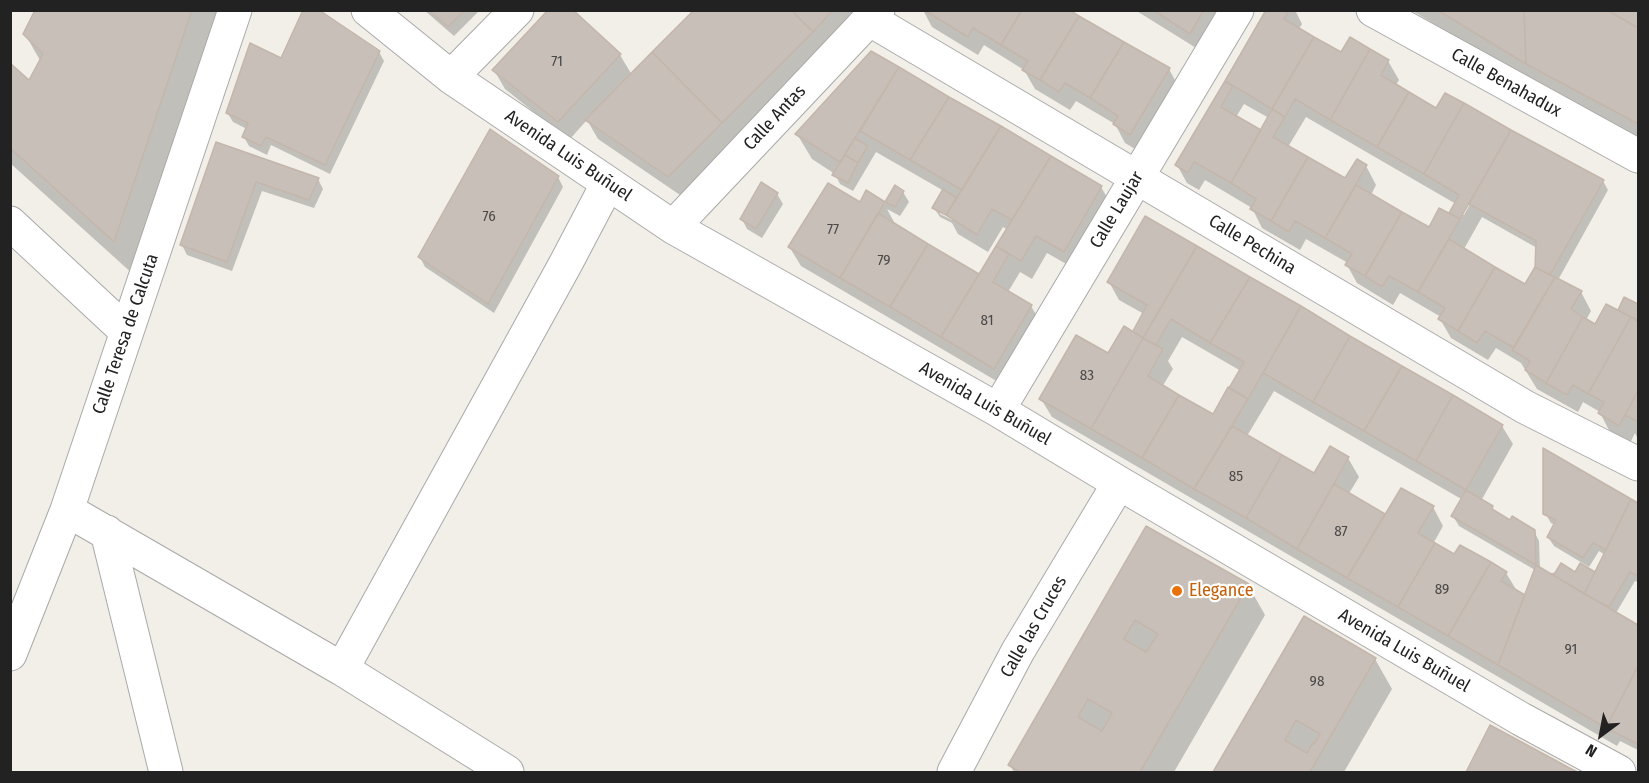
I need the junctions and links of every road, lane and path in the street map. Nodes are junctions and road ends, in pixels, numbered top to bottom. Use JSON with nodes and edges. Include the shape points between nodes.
{"nodes":[{"id":1,"x":235,"y":10,"type":"edge"},
{"id":2,"x":368,"y":10,"type":"edge"},
{"id":3,"x":517,"y":10,"type":"edge"},
{"id":4,"x":1237,"y":10,"type":"edge"},
{"id":5,"x":1373,"y":10,"type":"edge"},
{"id":6,"x":873,"y":15,"type":"edge"},
{"id":7,"x":451,"y":76,"type":"junction"},
{"id":8,"x":1638,"y":156,"type":"edge"},
{"id":9,"x":1137,"y":177,"type":"junction"},
{"id":10,"x":608,"y":183,"type":"junction"},
{"id":11,"x":10,"y":223,"type":"edge"},
{"id":12,"x":673,"y":226,"type":"junction"},
{"id":13,"x":126,"y":331,"type":"junction"},
{"id":14,"x":998,"y":410,"type":"junction"},
{"id":15,"x":1638,"y":464,"type":"edge"},
{"id":16,"x":1119,"y":483,"type":"junction"},
{"id":17,"x":67,"y":510,"type":"junction"},
{"id":18,"x":107,"y":532,"type":"junction"},
{"id":19,"x":10,"y":654,"type":"edge"},
{"id":20,"x":342,"y":669,"type":"junction"},
{"id":21,"x":166,"y":772,"type":"edge"},
{"id":22,"x":507,"y":772,"type":"edge"},
{"id":23,"x":954,"y":772,"type":"edge"},
{"id":24,"x":1619,"y":772,"type":"edge"}],
"edges":[{"from":1,"to":13,"type":"street","name":"Calle Teresa de Calcuta"},
{"from":2,"to":7,"type":"street","name":"Avenida Luis Buñuel"},
{"from":3,"to":7,"type":"street"},
{"from":4,"to":9,"type":"street","name":"Calle Laujar"},
{"from":5,"to":8,"type":"street","name":"Calle Benahadux"},
{"from":6,"to":9,"type":"street","name":"Calle Pechina"},
{"from":6,"to":12,"type":"street","name":"Calle Antas"},
{"from":7,"to":10,"type":"street","name":"Avenida Luis Buñuel"},
{"from":9,"to":14,"type":"street","name":"Calle Laujar"},
{"from":9,"to":15,"type":"street","name":"Calle Pechina","via":[[1525,407]]},
{"from":10,"to":12,"type":"street","name":"Avenida Luis Buñuel"},
{"from":10,"to":20,"type":"street"},
{"from":11,"to":13,"type":"street"},
{"from":12,"to":14,"type":"street","name":"Avenida Luis Buñuel"},
{"from":13,"to":17,"type":"street","name":"Calle Teresa de Calcuta"},
{"from":14,"to":16,"type":"street","name":"Avenida Luis Buñuel"},
{"from":16,"to":23,"type":"street","name":"Calle las Cruces","via":[[1018,651]]},
{"from":16,"to":24,"type":"street","name":"Avenida Luis Buñuel","via":[[1521,719]]},
{"from":17,"to":18,"type":"street"},
{"from":17,"to":19,"type":"street","name":"Calle Teresa de Calcuta"},
{"from":18,"to":20,"type":"street"},
{"from":18,"to":21,"type":"street"},
{"from":20,"to":22,"type":"street"}]}
